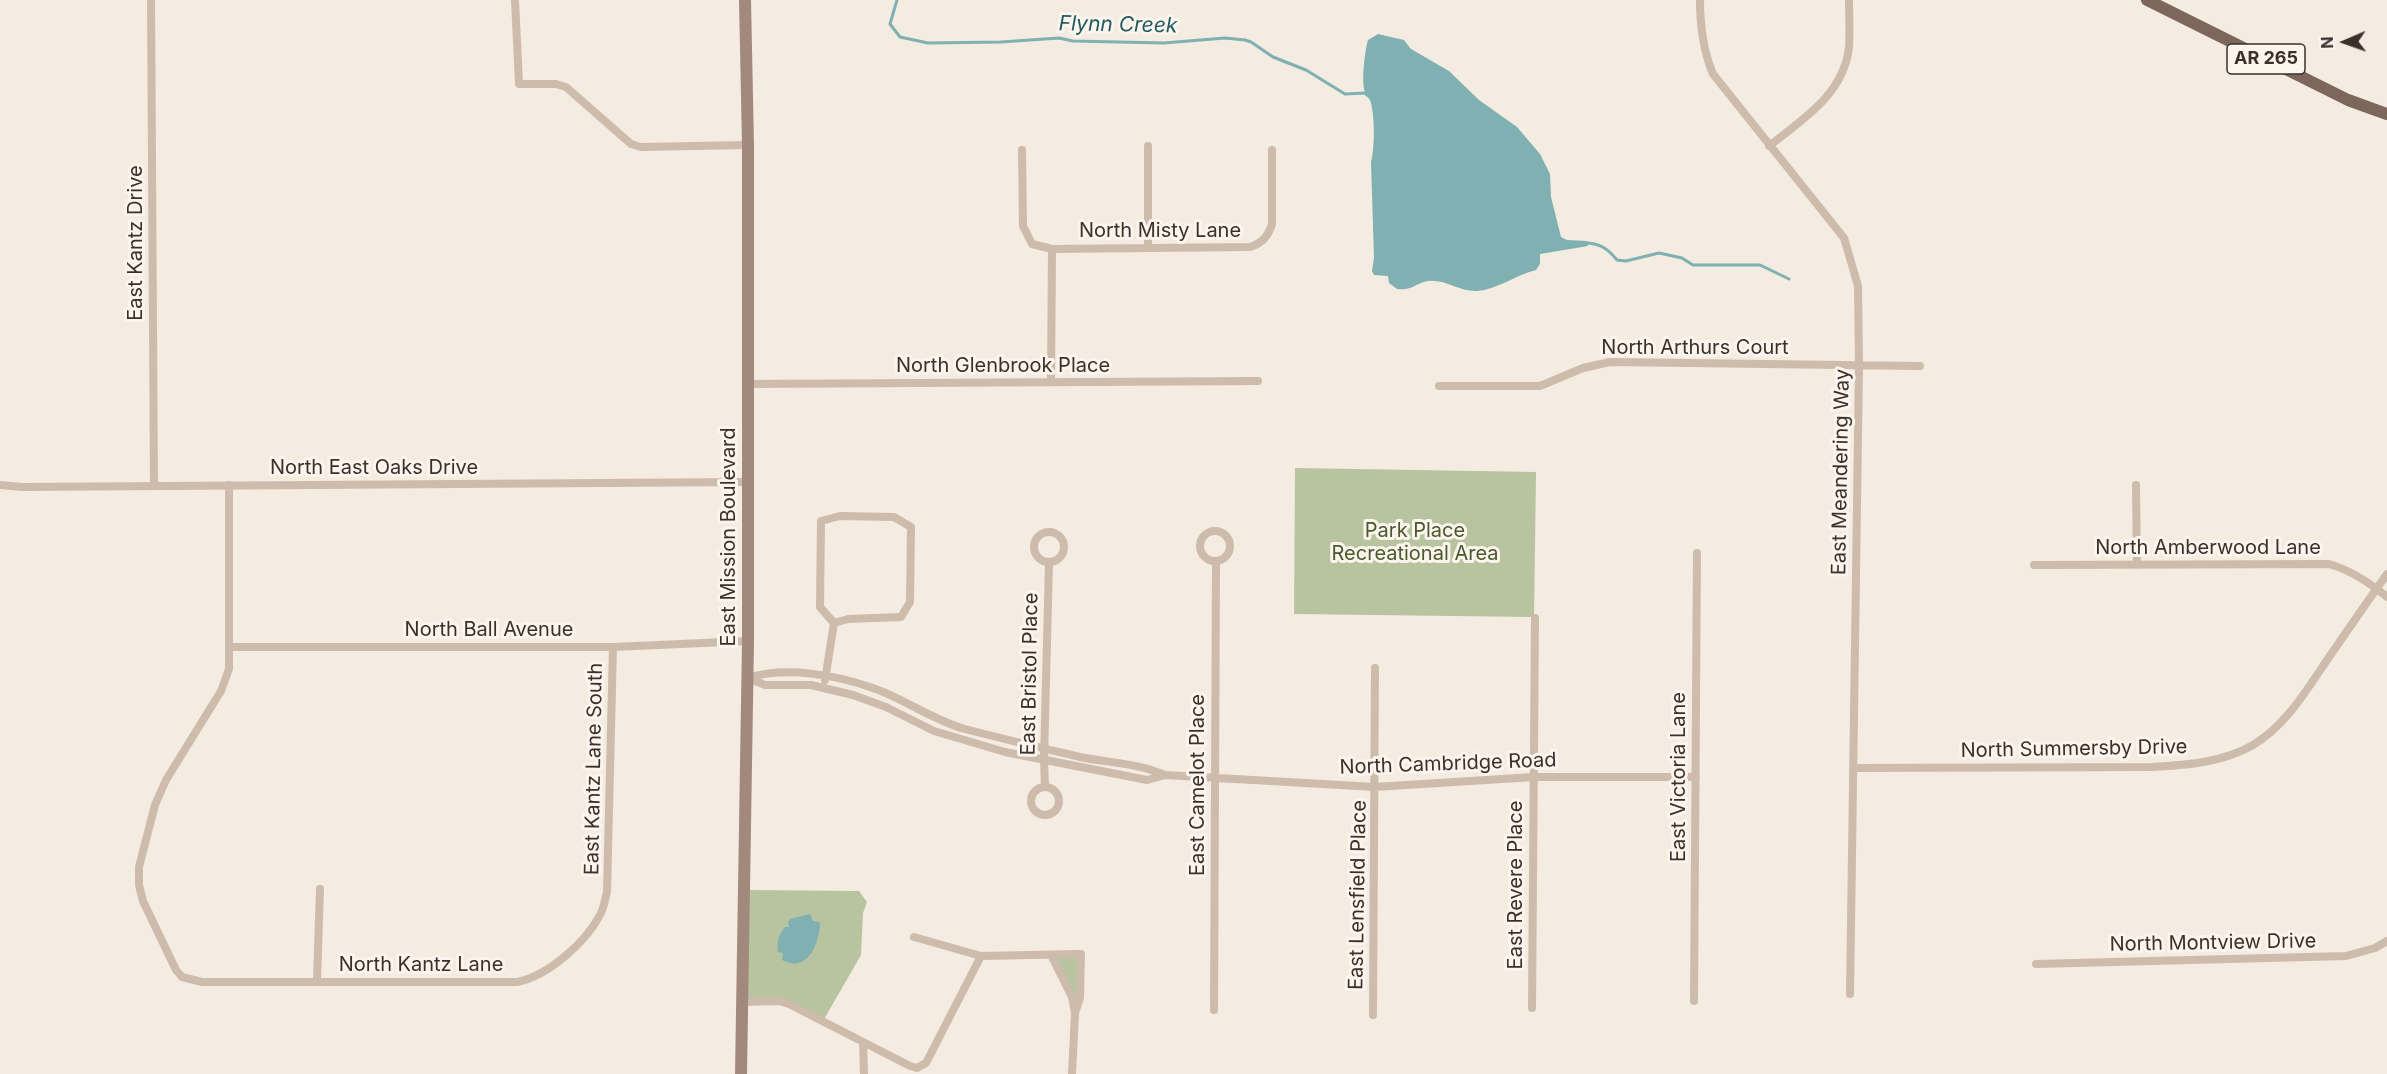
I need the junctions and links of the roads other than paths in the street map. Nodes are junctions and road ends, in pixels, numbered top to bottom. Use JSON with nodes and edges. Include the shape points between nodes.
{"nodes":[{"id":1,"x":151,"y":0,"type":"edge"},
{"id":2,"x":515,"y":0,"type":"edge"},
{"id":3,"x":745,"y":0,"type":"edge"},
{"id":4,"x":1700,"y":0,"type":"edge"},
{"id":5,"x":1849,"y":0,"type":"edge"},
{"id":6,"x":2147,"y":0,"type":"edge"},
{"id":7,"x":2387,"y":114,"type":"edge"},
{"id":8,"x":748,"y":145,"type":"junction"},
{"id":9,"x":1148,"y":146,"type":"dead end"},
{"id":10,"x":1769,"y":147,"type":"junction"},
{"id":11,"x":1022,"y":150,"type":"dead end"},
{"id":12,"x":1272,"y":150,"type":"dead end"},
{"id":13,"x":1148,"y":247,"type":"junction"},
{"id":14,"x":1052,"y":249,"type":"junction"},
{"id":15,"x":1859,"y":365,"type":"junction"},
{"id":16,"x":1920,"y":366,"type":"dead end"},
{"id":17,"x":1258,"y":381,"type":"dead end"},
{"id":18,"x":1051,"y":382,"type":"junction"},
{"id":19,"x":748,"y":384,"type":"junction"},
{"id":20,"x":1439,"y":386,"type":"dead end"},
{"id":21,"x":748,"y":482,"type":"junction"},
{"id":22,"x":0,"y":485,"type":"edge"},
{"id":23,"x":229,"y":485,"type":"junction"},
{"id":24,"x":2136,"y":485,"type":"dead end"},
{"id":25,"x":154,"y":486,"type":"junction"},
{"id":26,"x":1696,"y":553,"type":"dead end"},
{"id":27,"x":1216,"y":561,"type":"dead end"},
{"id":28,"x":1049,"y":562,"type":"dead end"},
{"id":29,"x":2034,"y":565,"type":"dead end"},
{"id":30,"x":2137,"y":565,"type":"junction"},
{"id":31,"x":2387,"y":574,"type":"edge"},
{"id":32,"x":2377,"y":588,"type":"junction"},
{"id":33,"x":2387,"y":597,"type":"edge"},
{"id":34,"x":1535,"y":618,"type":"dead end"},
{"id":35,"x":834,"y":623,"type":"junction"},
{"id":36,"x":748,"y":641,"type":"junction"},
{"id":37,"x":230,"y":647,"type":"junction"},
{"id":38,"x":613,"y":647,"type":"junction"},
{"id":39,"x":1375,"y":668,"type":"dead end"},
{"id":40,"x":826,"y":677,"type":"junction"},
{"id":41,"x":748,"y":678,"type":"junction"},
{"id":42,"x":824,"y":687,"type":"junction"},
{"id":43,"x":1044,"y":748,"type":"junction"},
{"id":44,"x":1044,"y":760,"type":"junction"},
{"id":45,"x":1853,"y":768,"type":"junction"},
{"id":46,"x":1165,"y":775,"type":"junction"},
{"id":47,"x":1534,"y":777,"type":"junction"},
{"id":48,"x":1696,"y":777,"type":"junction"},
{"id":49,"x":1214,"y":779,"type":"junction"},
{"id":50,"x":1045,"y":786,"type":"dead end"},
{"id":51,"x":1375,"y":787,"type":"junction"},
{"id":52,"x":320,"y":889,"type":"dead end"},
{"id":53,"x":607,"y":892,"type":"joint"},
{"id":54,"x":914,"y":937,"type":"dead end"},
{"id":55,"x":2387,"y":940,"type":"edge"},
{"id":56,"x":1051,"y":955,"type":"junction"},
{"id":57,"x":981,"y":956,"type":"junction"},
{"id":58,"x":2036,"y":964,"type":"dead end"},
{"id":59,"x":317,"y":981,"type":"junction"},
{"id":60,"x":1850,"y":994,"type":"dead end"},
{"id":61,"x":1694,"y":1001,"type":"dead end"},
{"id":62,"x":741,"y":1002,"type":"junction"},
{"id":63,"x":1532,"y":1008,"type":"dead end"},
{"id":64,"x":1214,"y":1010,"type":"dead end"},
{"id":65,"x":1075,"y":1013,"type":"junction"},
{"id":66,"x":1373,"y":1015,"type":"dead end"},
{"id":67,"x":863,"y":1042,"type":"junction"},
{"id":68,"x":741,"y":1074,"type":"edge"},
{"id":69,"x":864,"y":1074,"type":"edge"},
{"id":70,"x":1072,"y":1074,"type":"edge"}],
"edges":[{"from":1,"to":25,"type":"street","name":"East Kantz Drive"},
{"from":2,"to":8,"type":"street","via":[[519,84],[566,87],[624,139],[641,147]]},
{"from":3,"to":8,"type":"main road","name":"East Mission Boulevard"},
{"from":4,"to":10,"type":"street","name":"East Meandering Way","via":[[1706,57],[1713,74]]},
{"from":5,"to":10,"type":"street","via":[[1849,47],[1834,89]]},
{"from":6,"to":7,"type":"main road","number":"AR 265","via":[[2348,100]]},
{"from":8,"to":19,"type":"main road","name":"East Mission Boulevard"},
{"from":9,"to":13,"type":"street"},
{"from":10,"to":15,"type":"street","name":"East Meandering Way","via":[[1844,238],[1858,286]]},
{"from":11,"to":14,"type":"street","via":[[1026,236],[1032,244]]},
{"from":12,"to":13,"type":"street","name":"North Misty Lane","via":[[1272,224],[1265,239],[1250,247]]},
{"from":13,"to":14,"type":"street","name":"North Misty Lane"},
{"from":14,"to":18,"type":"street"},
{"from":15,"to":16,"type":"street","name":"North Arthurs Court"},
{"from":15,"to":20,"type":"street","name":"North Arthurs Court","via":[[1610,362],[1583,368],[1540,386]]},
{"from":15,"to":45,"type":"street","name":"East Meandering Way"},
{"from":17,"to":18,"type":"street","name":"North Glenbrook Place"},
{"from":18,"to":19,"type":"street","name":"North Glenbrook Place"},
{"from":19,"to":21,"type":"main road","name":"East Mission Boulevard"},
{"from":21,"to":23,"type":"street","name":"North East Oaks Drive"},
{"from":21,"to":36,"type":"main road","name":"East Mission Boulevard"},
{"from":22,"to":25,"type":"street","name":"North East Oaks Drive"},
{"from":23,"to":25,"type":"street","name":"North East Oaks Drive"},
{"from":23,"to":37,"type":"street"},
{"from":24,"to":30,"type":"street"},
{"from":26,"to":48,"type":"street","name":"East Victoria Lane"},
{"from":27,"to":49,"type":"street","name":"East Camelot Place"},
{"from":28,"to":43,"type":"street","name":"East Bristol Place"},
{"from":29,"to":30,"type":"street","name":"North Amberwood Lane"},
{"from":30,"to":32,"type":"street","name":"North Amberwood Lane","via":[[2329,564]]},
{"from":31,"to":32,"type":"street","name":"North Summersby Drive"},
{"from":32,"to":33,"type":"street","name":"North Amberwood Lane"},
{"from":32,"to":45,"type":"street","name":"North Summersby Drive","via":[[2295,707],[2276,728],[2252,746],[2224,757],[2151,767]]},
{"from":34,"to":47,"type":"street","name":"East Revere Place"},
{"from":35,"to":35,"type":"street","via":[[819,607],[821,522],[840,516],[894,517],[911,527],[910,602],[901,617]]},
{"from":35,"to":40,"type":"street"},
{"from":36,"to":38,"type":"street","name":"North Ball Avenue"},
{"from":36,"to":41,"type":"main road","name":"East Mission Boulevard"},
{"from":37,"to":38,"type":"street","name":"North Ball Avenue"},
{"from":37,"to":59,"type":"street","name":"North Kantz Lane","via":[[229,669],[221,691],[166,780],[155,805],[139,867],[143,902],[182,977],[191,981]]},
{"from":38,"to":53,"type":"street","name":"East Kantz Lane South"},
{"from":39,"to":51,"type":"street","name":"East Lensfield Place"},
{"from":40,"to":41,"type":"street","name":"North Cambridge Road","via":[[764,672]]},
{"from":40,"to":42,"type":"street"},
{"from":40,"to":43,"type":"street","name":"North Cambridge Road","via":[[874,688],[948,724]]},
{"from":41,"to":42,"type":"street","name":"North Cambridge Road","via":[[765,685]]},
{"from":41,"to":62,"type":"main road","name":"East Mission Boulevard"},
{"from":42,"to":44,"type":"street","name":"North Cambridge Road","via":[[886,707],[933,731],[969,743]]},
{"from":43,"to":44,"type":"street","name":"East Bristol Place"},
{"from":43,"to":46,"type":"street","name":"North Cambridge Road","via":[[1149,768]]},
{"from":44,"to":46,"type":"street","name":"North Cambridge Road","via":[[1147,780]]},
{"from":44,"to":50,"type":"street","name":"East Bristol Place"},
{"from":45,"to":60,"type":"street","name":"East Meandering Way"},
{"from":46,"to":49,"type":"street","name":"North Cambridge Road"},
{"from":47,"to":48,"type":"street","name":"North Cambridge Road"},
{"from":47,"to":51,"type":"street","name":"North Cambridge Road"},
{"from":47,"to":63,"type":"street","name":"East Revere Place"},
{"from":48,"to":61,"type":"street","name":"East Victoria Lane"},
{"from":49,"to":51,"type":"street","name":"North Cambridge Road"},
{"from":49,"to":64,"type":"street","name":"East Camelot Place"},
{"from":51,"to":66,"type":"street","name":"East Lensfield Place"},
{"from":52,"to":59,"type":"street"},
{"from":53,"to":59,"type":"street","name":"North Kantz Lane","via":[[600,915],[585,935],[555,966],[530,979]]},
{"from":54,"to":57,"type":"street"},
{"from":55,"to":58,"type":"street","name":"North Montview Drive","via":[[2375,948],[2346,956]]},
{"from":56,"to":57,"type":"street"},
{"from":56,"to":65,"type":"street","via":[[1072,997]]},
{"from":56,"to":65,"type":"street","via":[[1081,954],[1080,998]]},
{"from":57,"to":67,"type":"street","via":[[922,1066],[910,1066]]},
{"from":62,"to":67,"type":"street","via":[[789,1004]]},
{"from":62,"to":68,"type":"main road","name":"East Mission Boulevard"},
{"from":65,"to":70,"type":"street"},
{"from":67,"to":69,"type":"street"}]}
